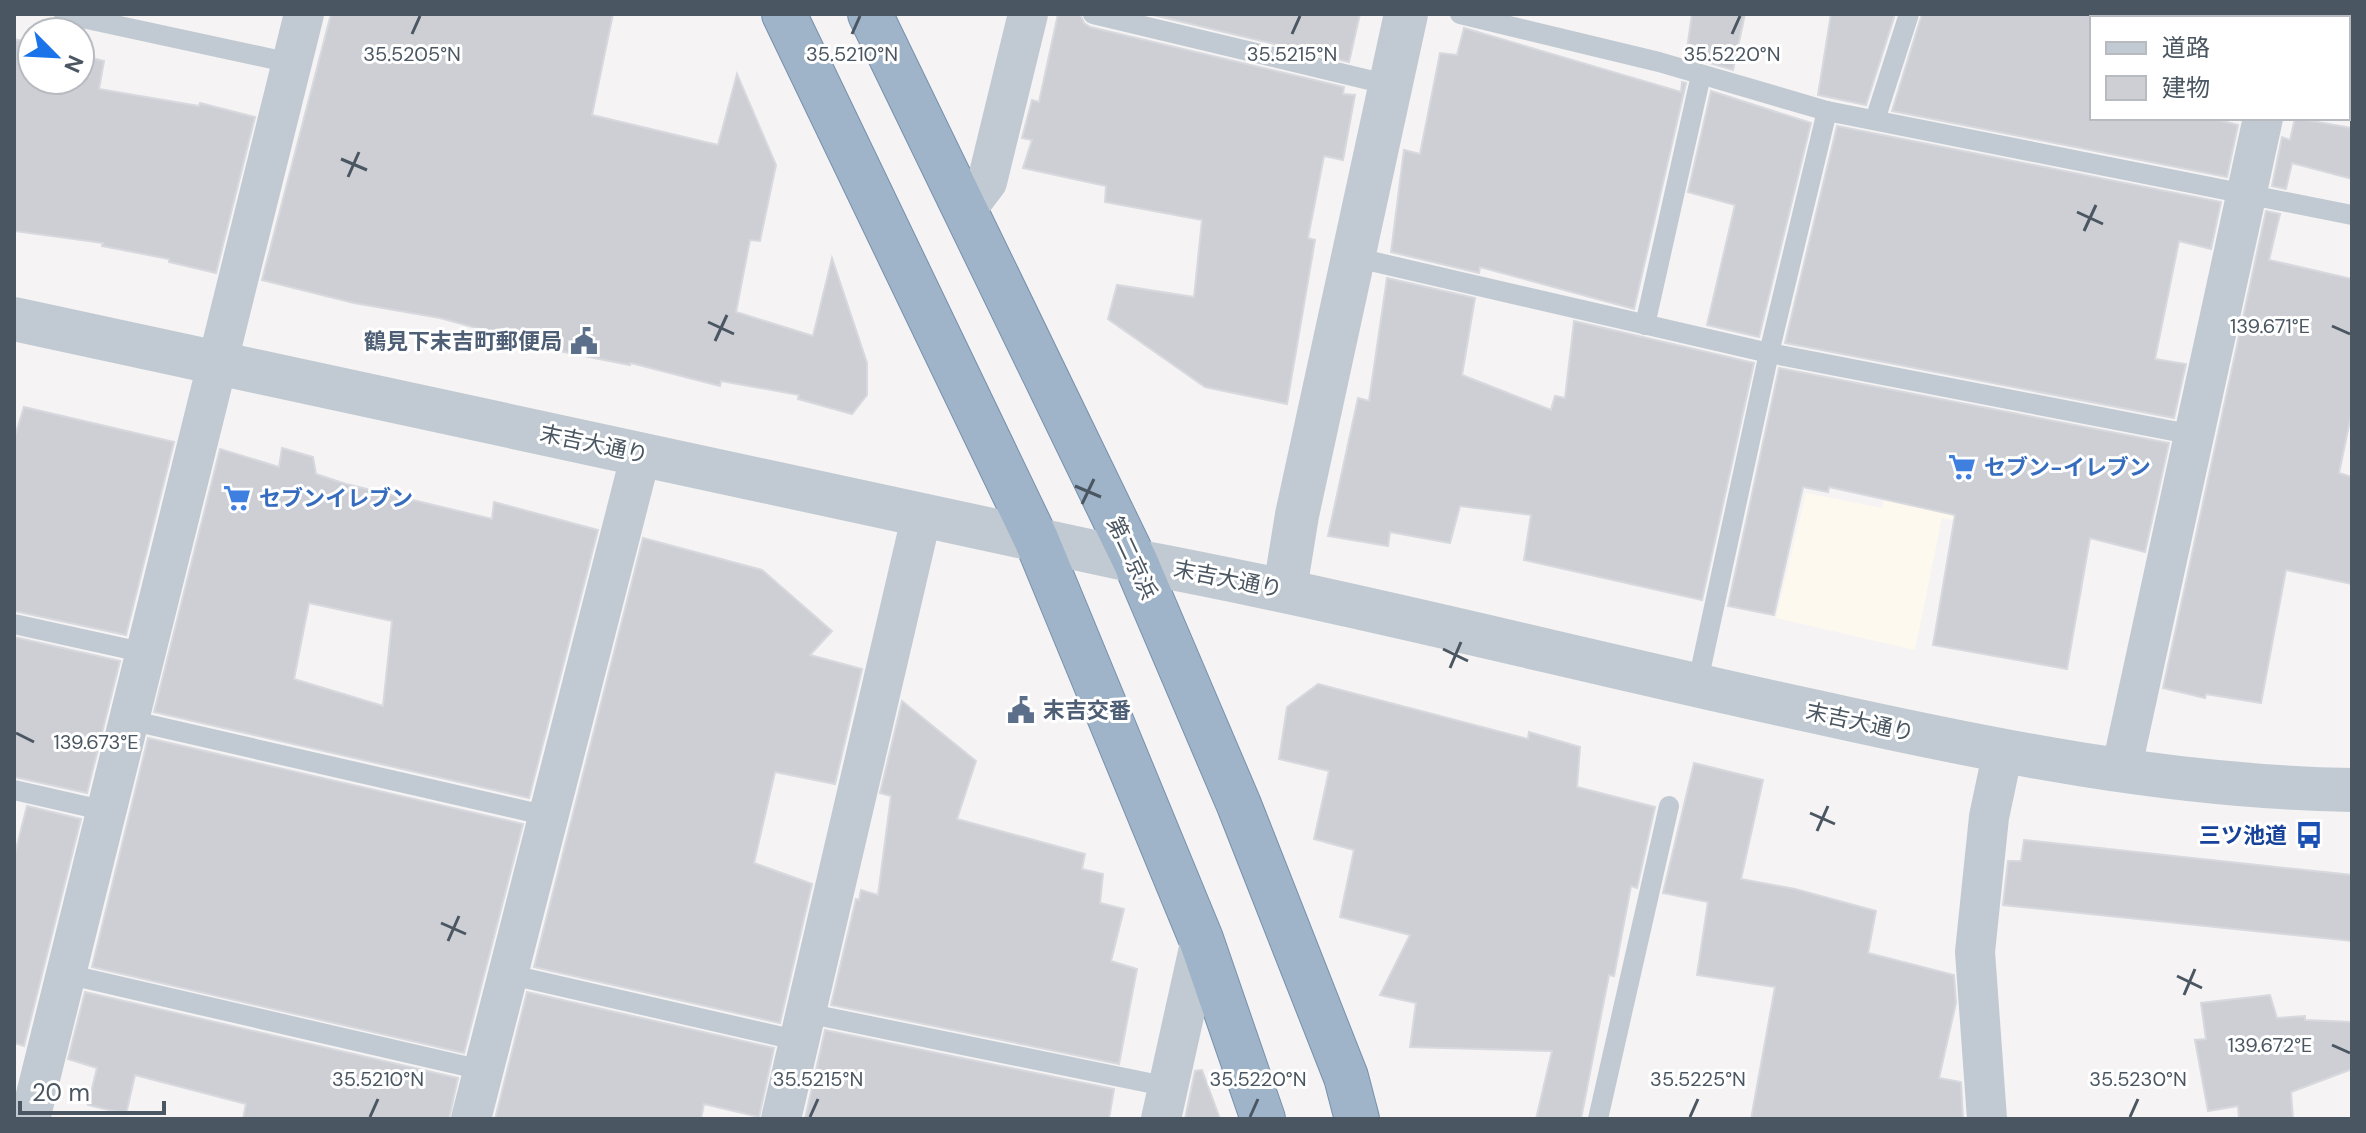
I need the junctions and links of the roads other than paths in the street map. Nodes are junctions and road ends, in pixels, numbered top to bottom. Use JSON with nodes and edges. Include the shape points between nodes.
{"nodes":[{"id":1,"x":64,"y":14,"type":"edge"},
{"id":2,"x":304,"y":14,"type":"edge"},
{"id":3,"x":784,"y":14,"type":"edge"},
{"id":4,"x":870,"y":14,"type":"edge"},
{"id":5,"x":1028,"y":14,"type":"edge"},
{"id":6,"x":1093,"y":14,"type":"edge"},
{"id":7,"x":1406,"y":14,"type":"edge"},
{"id":8,"x":1460,"y":14,"type":"edge"},
{"id":9,"x":1909,"y":14,"type":"edge"},
{"id":10,"x":291,"y":63,"type":"junction"},
{"id":11,"x":1701,"y":75,"type":"junction"},
{"id":12,"x":1390,"y":85,"type":"junction"},
{"id":13,"x":1827,"y":111,"type":"junction"},
{"id":14,"x":1875,"y":120,"type":"junction"},
{"id":15,"x":2263,"y":120,"type":"edge"},
{"id":16,"x":2246,"y":193,"type":"junction"},
{"id":17,"x":965,"y":211,"type":"junction"},
{"id":18,"x":2352,"y":215,"type":"edge"},
{"id":19,"x":1353,"y":257,"type":"junction"},
{"id":20,"x":14,"y":319,"type":"edge"},
{"id":21,"x":1645,"y":325,"type":"junction"},
{"id":22,"x":1769,"y":353,"type":"junction"},
{"id":23,"x":217,"y":363,"type":"junction"},
{"id":24,"x":2194,"y":435,"type":"junction"},
{"id":25,"x":641,"y":454,"type":"junction"},
{"id":26,"x":922,"y":514,"type":"junction"},
{"id":27,"x":1036,"y":539,"type":"junction"},
{"id":28,"x":1135,"y":561,"type":"junction"},
{"id":29,"x":1285,"y":589,"type":"junction"},
{"id":30,"x":14,"y":624,"type":"edge"},
{"id":31,"x":146,"y":653,"type":"junction"},
{"id":32,"x":1697,"y":686,"type":"junction"},
{"id":33,"x":129,"y":720,"type":"junction"},
{"id":34,"x":2003,"y":751,"type":"junction"},
{"id":35,"x":2121,"y":771,"type":"junction"},
{"id":36,"x":14,"y":790,"type":"edge"},
{"id":37,"x":2352,"y":790,"type":"edge"},
{"id":38,"x":1669,"y":806,"type":"dead end"},
{"id":39,"x":106,"y":811,"type":"junction"},
{"id":40,"x":548,"y":816,"type":"junction"},
{"id":41,"x":1201,"y":939,"type":"junction"},
{"id":42,"x":66,"y":974,"type":"junction"},
{"id":43,"x":507,"y":974,"type":"junction"},
{"id":44,"x":803,"y":1027,"type":"junction"},
{"id":45,"x":482,"y":1070,"type":"junction"},
{"id":46,"x":1165,"y":1103,"type":"edge"},
{"id":47,"x":30,"y":1119,"type":"edge"},
{"id":48,"x":471,"y":1119,"type":"edge"},
{"id":49,"x":781,"y":1119,"type":"edge"},
{"id":50,"x":1263,"y":1119,"type":"edge"},
{"id":51,"x":1357,"y":1119,"type":"edge"},
{"id":52,"x":1598,"y":1119,"type":"edge"},
{"id":53,"x":1987,"y":1119,"type":"edge"}],
"edges":[{"from":1,"to":10,"type":"lane"},
{"from":2,"to":10,"type":"street"},
{"from":3,"to":27,"type":"highway"},
{"from":4,"to":17,"type":"highway","name":"第二京浜"},
{"from":5,"to":17,"type":"street","via":[[987,182]]},
{"from":6,"to":12,"type":"lane"},
{"from":7,"to":12,"type":"street"},
{"from":8,"to":11,"type":"lane"},
{"from":9,"to":14,"type":"lane"},
{"from":10,"to":23,"type":"street"},
{"from":11,"to":13,"type":"lane"},
{"from":11,"to":21,"type":"lane"},
{"from":12,"to":19,"type":"street"},
{"from":13,"to":14,"type":"lane"},
{"from":13,"to":22,"type":"lane"},
{"from":14,"to":16,"type":"lane"},
{"from":15,"to":16,"type":"street"},
{"from":16,"to":18,"type":"lane"},
{"from":16,"to":24,"type":"street"},
{"from":17,"to":28,"type":"highway","name":"第二京浜"},
{"from":19,"to":21,"type":"lane"},
{"from":19,"to":29,"type":"street"},
{"from":20,"to":23,"type":"street","name":"末吉大通り"},
{"from":21,"to":22,"type":"lane"},
{"from":22,"to":24,"type":"lane"},
{"from":22,"to":32,"type":"lane"},
{"from":23,"to":25,"type":"street","name":"末吉大通り"},
{"from":23,"to":31,"type":"street"},
{"from":24,"to":35,"type":"street"},
{"from":25,"to":26,"type":"street","name":"末吉大通り"},
{"from":25,"to":40,"type":"street"},
{"from":26,"to":27,"type":"street","name":"末吉大通り"},
{"from":26,"to":44,"type":"street"},
{"from":27,"to":28,"type":"street","name":"末吉大通り"},
{"from":27,"to":41,"type":"highway"},
{"from":28,"to":29,"type":"street","name":"末吉大通り"},
{"from":28,"to":51,"type":"highway","name":"第二京浜","via":[[1239,805],[1346,1077]]},
{"from":29,"to":32,"type":"street","name":"末吉大通り"},
{"from":30,"to":31,"type":"lane"},
{"from":31,"to":33,"type":"street"},
{"from":32,"to":34,"type":"street","name":"末吉大通り"},
{"from":33,"to":39,"type":"street"},
{"from":33,"to":40,"type":"lane"},
{"from":34,"to":35,"type":"street","name":"末吉大通り"},
{"from":34,"to":53,"type":"street","via":[[1989,817],[1975,952]]},
{"from":35,"to":37,"type":"street","name":"末吉大通り"},
{"from":36,"to":39,"type":"lane"},
{"from":38,"to":52,"type":"lane"},
{"from":39,"to":42,"type":"street"},
{"from":40,"to":43,"type":"street"},
{"from":41,"to":46,"type":"street"},
{"from":41,"to":50,"type":"highway"},
{"from":42,"to":45,"type":"lane"},
{"from":42,"to":47,"type":"street"},
{"from":43,"to":44,"type":"lane"},
{"from":43,"to":45,"type":"street"},
{"from":44,"to":46,"type":"lane"},
{"from":44,"to":49,"type":"street"},
{"from":45,"to":48,"type":"street"}]}
